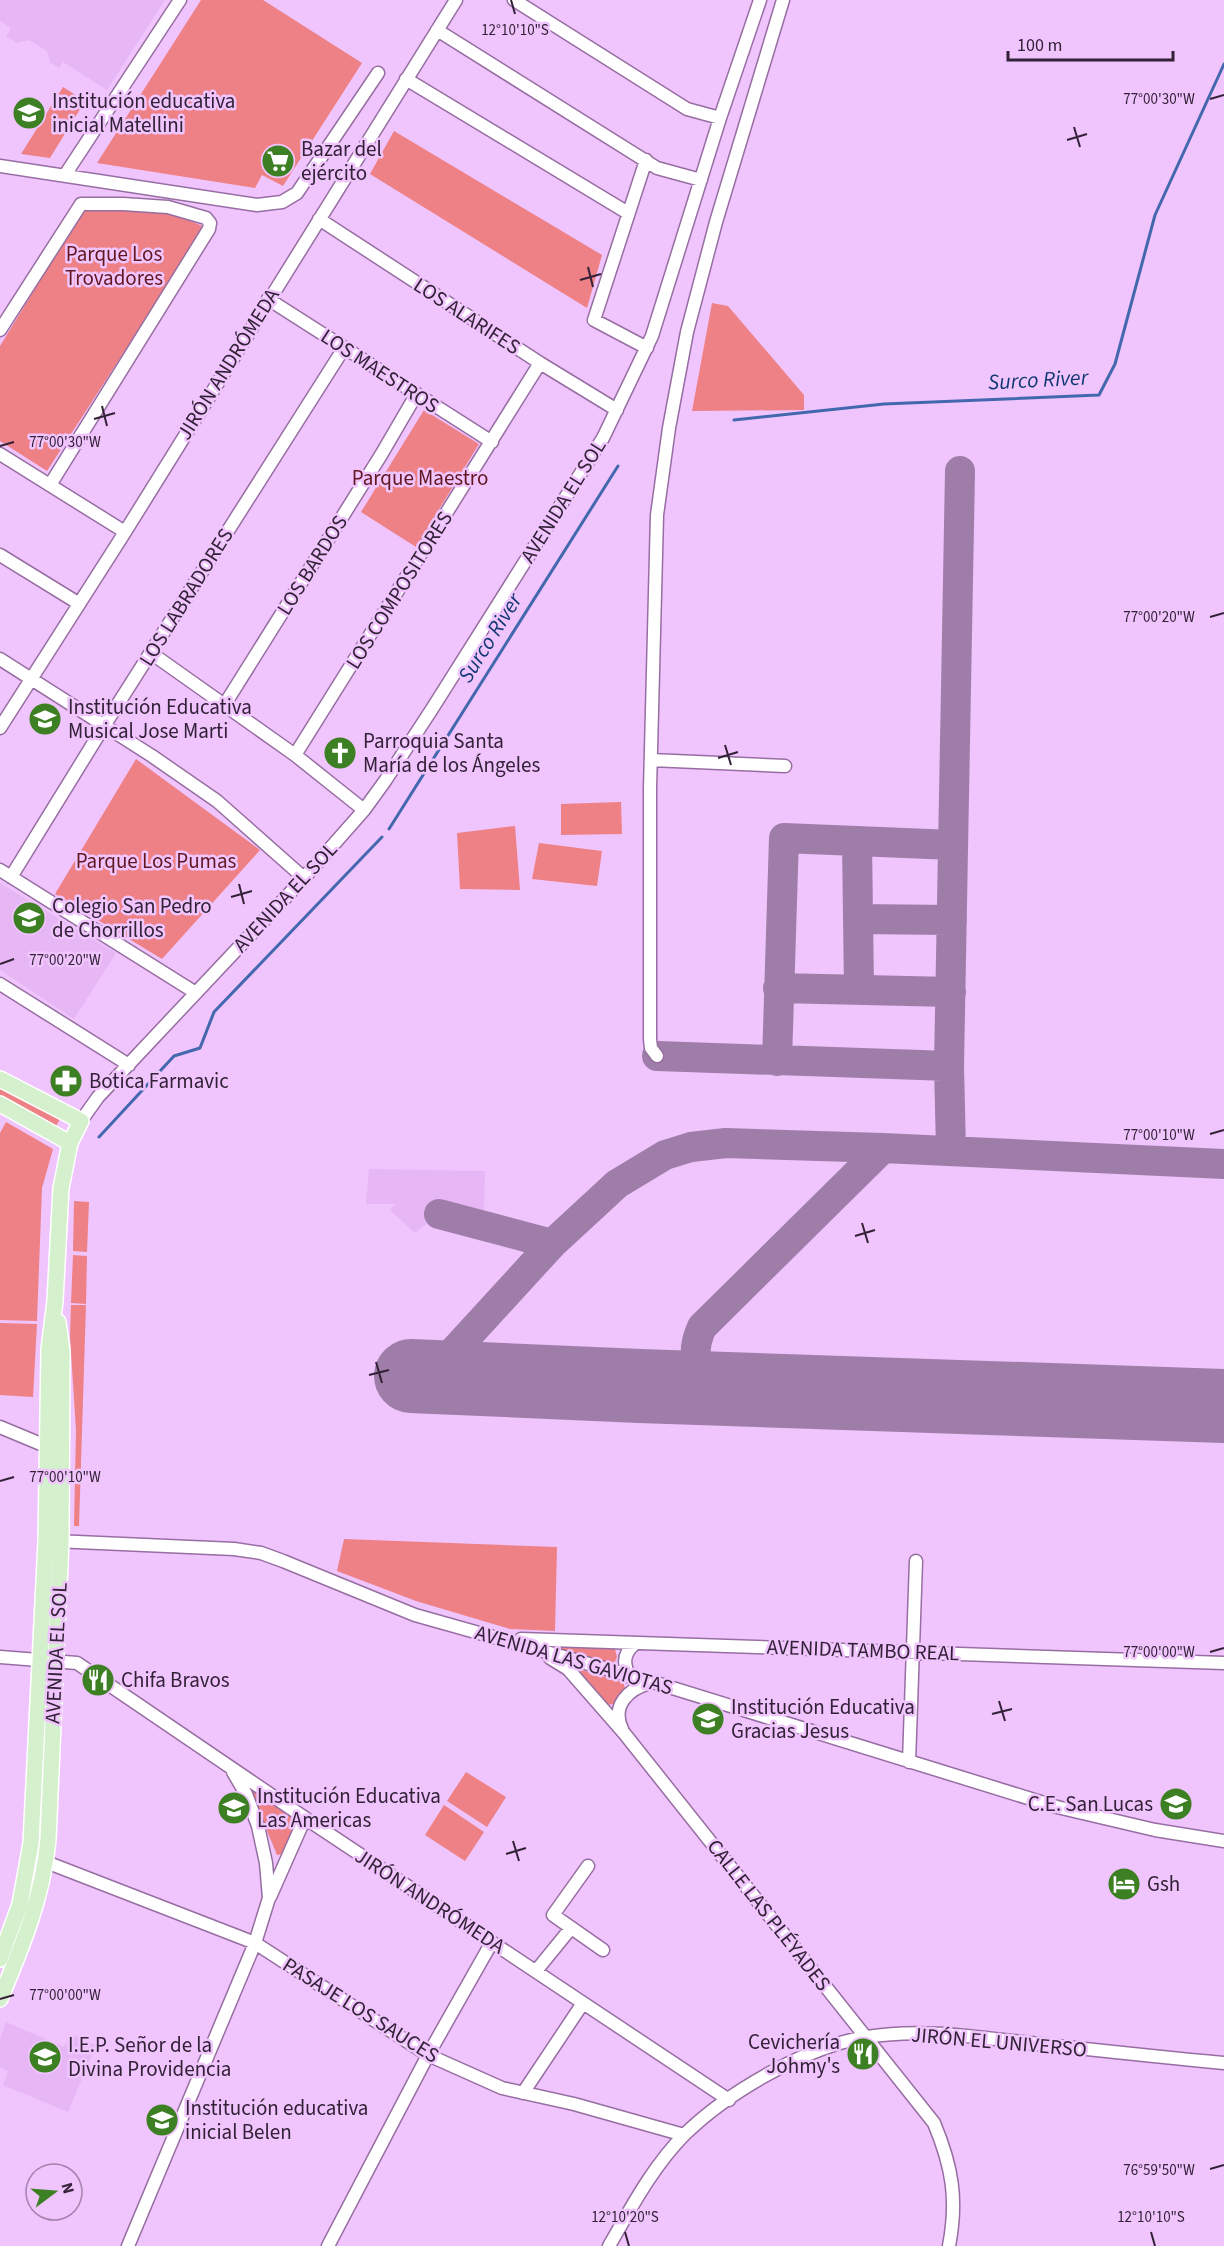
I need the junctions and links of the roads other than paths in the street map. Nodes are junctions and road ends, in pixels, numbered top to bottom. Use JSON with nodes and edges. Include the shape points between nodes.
{"nodes":[{"id":1,"x":180,"y":0,"type":"edge"},
{"id":2,"x":456,"y":0,"type":"edge"},
{"id":3,"x":514,"y":0,"type":"edge"},
{"id":4,"x":760,"y":0,"type":"edge"},
{"id":5,"x":783,"y":0,"type":"edge"},
{"id":6,"x":437,"y":30,"type":"junction"},
{"id":7,"x":378,"y":74,"type":"dead end"},
{"id":8,"x":406,"y":79,"type":"junction"},
{"id":9,"x":720,"y":118,"type":"junction"},
{"id":10,"x":646,"y":160,"type":"junction"},
{"id":11,"x":0,"y":166,"type":"edge"},
{"id":12,"x":65,"y":175,"type":"junction"},
{"id":13,"x":701,"y":180,"type":"junction"},
{"id":14,"x":628,"y":213,"type":"junction"},
{"id":15,"x":319,"y":219,"type":"junction"},
{"id":16,"x":268,"y":299,"type":"junction"},
{"id":17,"x":0,"y":330,"type":"edge"},
{"id":18,"x":344,"y":348,"type":"junction"},
{"id":19,"x":647,"y":348,"type":"junction"},
{"id":20,"x":540,"y":363,"type":"junction"},
{"id":21,"x":416,"y":395,"type":"junction"},
{"id":22,"x":617,"y":410,"type":"junction"},
{"id":23,"x":492,"y":442,"type":"junction"},
{"id":24,"x":0,"y":454,"type":"edge"},
{"id":25,"x":50,"y":485,"type":"junction"},
{"id":26,"x":125,"y":532,"type":"junction"},
{"id":27,"x":0,"y":555,"type":"edge"},
{"id":28,"x":78,"y":603,"type":"junction"},
{"id":29,"x":150,"y":653,"type":"junction"},
{"id":30,"x":0,"y":659,"type":"edge"},
{"id":31,"x":31,"y":679,"type":"junction"},
{"id":32,"x":225,"y":704,"type":"junction"},
{"id":33,"x":104,"y":726,"type":"junction"},
{"id":34,"x":0,"y":728,"type":"edge"},
{"id":35,"x":296,"y":755,"type":"junction"},
{"id":36,"x":651,"y":760,"type":"junction"},
{"id":37,"x":785,"y":766,"type":"dead end"},
{"id":38,"x":364,"y":810,"type":"junction"},
{"id":39,"x":0,"y":870,"type":"edge"},
{"id":40,"x":11,"y":877,"type":"junction"},
{"id":41,"x":304,"y":878,"type":"junction"},
{"id":42,"x":0,"y":984,"type":"edge"},
{"id":43,"x":196,"y":993,"type":"junction"},
{"id":44,"x":657,"y":1056,"type":"dead end"},
{"id":45,"x":129,"y":1065,"type":"junction"},
{"id":46,"x":0,"y":1078,"type":"edge"},
{"id":47,"x":1,"y":1107,"type":"edge"},
{"id":48,"x":81,"y":1121,"type":"junction"},
{"id":49,"x":70,"y":1143,"type":"junction"},
{"id":50,"x":0,"y":1427,"type":"edge"},
{"id":51,"x":55,"y":1447,"type":"junction"},
{"id":52,"x":54,"y":1541,"type":"junction"},
{"id":53,"x":916,"y":1561,"type":"dead end"},
{"id":54,"x":502,"y":1639,"type":"junction"},
{"id":55,"x":636,"y":1643,"type":"junction"},
{"id":56,"x":915,"y":1652,"type":"junction"},
{"id":57,"x":0,"y":1657,"type":"edge"},
{"id":58,"x":40,"y":1659,"type":"junction"},
{"id":59,"x":56,"y":1660,"type":"junction"},
{"id":60,"x":1224,"y":1663,"type":"edge"},
{"id":61,"x":630,"y":1677,"type":"junction"},
{"id":62,"x":653,"y":1682,"type":"junction"},
{"id":63,"x":624,"y":1733,"type":"junction"},
{"id":64,"x":909,"y":1762,"type":"junction"},
{"id":65,"x":230,"y":1767,"type":"junction"},
{"id":66,"x":305,"y":1818,"type":"junction"},
{"id":67,"x":1224,"y":1842,"type":"edge"},
{"id":68,"x":46,"y":1862,"type":"junction"},
{"id":69,"x":588,"y":1866,"type":"dead end"},
{"id":70,"x":269,"y":1898,"type":"junction"},
{"id":71,"x":571,"y":1928,"type":"junction"},
{"id":72,"x":492,"y":1941,"type":"junction"},
{"id":73,"x":255,"y":1943,"type":"junction"},
{"id":74,"x":603,"y":1950,"type":"dead end"},
{"id":75,"x":0,"y":1959,"type":"edge"},
{"id":76,"x":536,"y":1971,"type":"junction"},
{"id":77,"x":0,"y":1999,"type":"edge"},
{"id":78,"x":584,"y":2003,"type":"junction"},
{"id":79,"x":866,"y":2037,"type":"junction"},
{"id":80,"x":428,"y":2055,"type":"junction"},
{"id":81,"x":1224,"y":2063,"type":"edge"},
{"id":82,"x":523,"y":2092,"type":"junction"},
{"id":83,"x":729,"y":2100,"type":"junction"},
{"id":84,"x":684,"y":2135,"type":"junction"},
{"id":85,"x":128,"y":2246,"type":"edge"},
{"id":86,"x":328,"y":2246,"type":"edge"},
{"id":87,"x":609,"y":2246,"type":"edge"},
{"id":88,"x":949,"y":2246,"type":"edge"}],
"edges":[{"from":1,"to":12,"type":"street"},
{"from":2,"to":6,"type":"street","name":"JIRÓN ANDRÓMEDA"},
{"from":3,"to":9,"type":"street","via":[[687,109]]},
{"from":4,"to":9,"type":"street","name":"AVENIDA EL SOL"},
{"from":5,"to":36,"type":"street","via":[[713,233],[687,332],[669,428],[657,515]]},
{"from":6,"to":8,"type":"street","name":"JIRÓN ANDRÓMEDA"},
{"from":6,"to":10,"type":"street"},
{"from":7,"to":12,"type":"street","via":[[297,193],[282,202],[257,205]]},
{"from":8,"to":14,"type":"street"},
{"from":8,"to":15,"type":"street","name":"JIRÓN ANDRÓMEDA"},
{"from":9,"to":13,"type":"street","name":"AVENIDA EL SOL"},
{"from":10,"to":13,"type":"street","via":[[657,168]]},
{"from":10,"to":14,"type":"street"},
{"from":11,"to":12,"type":"street"},
{"from":13,"to":19,"type":"street","name":"AVENIDA EL SOL"},
{"from":14,"to":19,"type":"street","via":[[594,320]]},
{"from":15,"to":16,"type":"street","name":"JIRÓN ANDRÓMEDA"},
{"from":15,"to":20,"type":"street","name":"LOS ALARIFES"},
{"from":16,"to":18,"type":"street","name":"LOS MAESTROS"},
{"from":16,"to":26,"type":"street","name":"JIRÓN ANDRÓMEDA"},
{"from":17,"to":25,"type":"street","via":[[81,204],[168,207],[206,218],[210,223]]},
{"from":18,"to":21,"type":"street","name":"LOS MAESTROS"},
{"from":18,"to":29,"type":"street","name":"LOS LABRADORES"},
{"from":19,"to":22,"type":"street","name":"AVENIDA EL SOL"},
{"from":20,"to":22,"type":"street","name":"LOS ALARIFES"},
{"from":20,"to":23,"type":"street","name":"LOS COMPOSITORES"},
{"from":21,"to":23,"type":"street","name":"LOS MAESTROS"},
{"from":21,"to":32,"type":"street","name":"LOS BARDOS"},
{"from":22,"to":38,"type":"street","name":"AVENIDA EL SOL","via":[[480,634]]},
{"from":23,"to":35,"type":"street","name":"LOS COMPOSITORES"},
{"from":24,"to":25,"type":"street"},
{"from":25,"to":26,"type":"street"},
{"from":26,"to":28,"type":"street","name":"JIRÓN ANDRÓMEDA"},
{"from":27,"to":28,"type":"street"},
{"from":28,"to":31,"type":"street","name":"JIRÓN ANDRÓMEDA"},
{"from":29,"to":32,"type":"street"},
{"from":29,"to":33,"type":"street","name":"LOS LABRADORES"},
{"from":30,"to":31,"type":"street"},
{"from":31,"to":33,"type":"street"},
{"from":31,"to":34,"type":"street","name":"JIRÓN ANDRÓMEDA"},
{"from":32,"to":35,"type":"street"},
{"from":33,"to":40,"type":"street","name":"LOS LABRADORES"},
{"from":33,"to":41,"type":"street","via":[[217,801]]},
{"from":35,"to":38,"type":"street"},
{"from":36,"to":37,"type":"street"},
{"from":36,"to":44,"type":"street","via":[[650,1039]]},
{"from":38,"to":41,"type":"street","name":"AVENIDA EL SOL"},
{"from":39,"to":40,"type":"street"},
{"from":40,"to":43,"type":"street"},
{"from":41,"to":43,"type":"street","name":"AVENIDA EL SOL"},
{"from":42,"to":45,"type":"street"},
{"from":43,"to":45,"type":"street","name":"AVENIDA EL SOL"},
{"from":45,"to":48,"type":"street","name":"AVENIDA EL SOL"},
{"from":46,"to":48,"type":"main road"},
{"from":47,"to":49,"type":"main road"},
{"from":48,"to":49,"type":"main road","name":"AVENIDA EL SOL"},
{"from":49,"to":51,"type":"main road","name":"AVENIDA EL SOL","via":[[58,1216],[55,1301],[62,1351]]},
{"from":50,"to":51,"type":"street"},
{"from":51,"to":52,"type":"main road","name":"AVENIDA EL SOL"},
{"from":52,"to":54,"type":"street","name":"AVENIDA LAS GAVIOTAS","via":[[234,1549],[261,1554],[415,1615]]},
{"from":52,"to":58,"type":"main road","name":"AVENIDA EL SOL"},
{"from":52,"to":59,"type":"main road","name":"AVENIDA EL SOL"},
{"from":53,"to":56,"type":"street"},
{"from":54,"to":55,"type":"street","name":"AVENIDA TAMBO REAL"},
{"from":54,"to":61,"type":"street","name":"AVENIDA LAS GAVIOTAS"},
{"from":54,"to":63,"type":"street","name":"CALLE LAS PLÉYADES","via":[[562,1664]]},
{"from":55,"to":56,"type":"street","name":"AVENIDA TAMBO REAL"},
{"from":55,"to":61,"type":"street","via":[[624,1659]]},
{"from":56,"to":60,"type":"street","name":"AVENIDA TAMBO REAL"},
{"from":56,"to":64,"type":"street"},
{"from":57,"to":58,"type":"street","name":"JIRÓN ANDRÓMEDA"},
{"from":58,"to":59,"type":"street","name":"JIRÓN ANDRÓMEDA"},
{"from":58,"to":75,"type":"main road","name":"AVENIDA EL SOL","via":[[28,1864],[20,1904]]},
{"from":59,"to":65,"type":"street","name":"JIRÓN ANDRÓMEDA","via":[[77,1663]]},
{"from":59,"to":68,"type":"main road","name":"AVENIDA EL SOL"},
{"from":61,"to":62,"type":"street","name":"AVENIDA LAS GAVIOTAS"},
{"from":62,"to":63,"type":"street","via":[[637,1687],[622,1703],[618,1719]]},
{"from":62,"to":64,"type":"street","name":"AVENIDA LAS GAVIOTAS"},
{"from":63,"to":79,"type":"street","name":"CALLE LAS PLÉYADES"},
{"from":64,"to":67,"type":"street","name":"AVENIDA LAS GAVIOTAS","via":[[1057,1807]]},
{"from":65,"to":66,"type":"street","name":"JIRÓN ANDRÓMEDA"},
{"from":65,"to":70,"type":"street","via":[[258,1826]]},
{"from":66,"to":70,"type":"street"},
{"from":66,"to":72,"type":"street","name":"JIRÓN ANDRÓMEDA"},
{"from":68,"to":73,"type":"street","name":"PASAJE LOS SAUCES"},
{"from":68,"to":77,"type":"main road","name":"AVENIDA EL SOL","via":[[28,1933]]},
{"from":69,"to":71,"type":"street","via":[[554,1914]]},
{"from":70,"to":73,"type":"street"},
{"from":71,"to":74,"type":"street"},
{"from":71,"to":76,"type":"street"},
{"from":72,"to":76,"type":"street","name":"JIRÓN ANDRÓMEDA"},
{"from":72,"to":80,"type":"street"},
{"from":73,"to":80,"type":"street","name":"PASAJE LOS SAUCES"},
{"from":73,"to":85,"type":"street"},
{"from":76,"to":78,"type":"street","name":"JIRÓN ANDRÓMEDA"},
{"from":78,"to":82,"type":"street"},
{"from":78,"to":83,"type":"street","name":"JIRÓN ANDRÓMEDA"},
{"from":79,"to":81,"type":"street","name":"JIRÓN EL UNIVERSO","via":[[944,2034]]},
{"from":79,"to":83,"type":"street","name":"JIRÓN EL UNIVERSO","via":[[794,2061]]},
{"from":79,"to":88,"type":"street","name":"CALLE LAS PLÉYADES","via":[[930,2117],[945,2148],[954,2203]]},
{"from":80,"to":82,"type":"street","name":"PASAJE LOS SAUCES","via":[[502,2088]]},
{"from":80,"to":86,"type":"street"},
{"from":82,"to":84,"type":"street","name":"PASAJE LOS SAUCES"},
{"from":83,"to":84,"type":"street","name":"JIRÓN EL UNIVERSO"},
{"from":84,"to":87,"type":"street","name":"JIRÓN EL UNIVERSO","via":[[644,2187]]}]}
